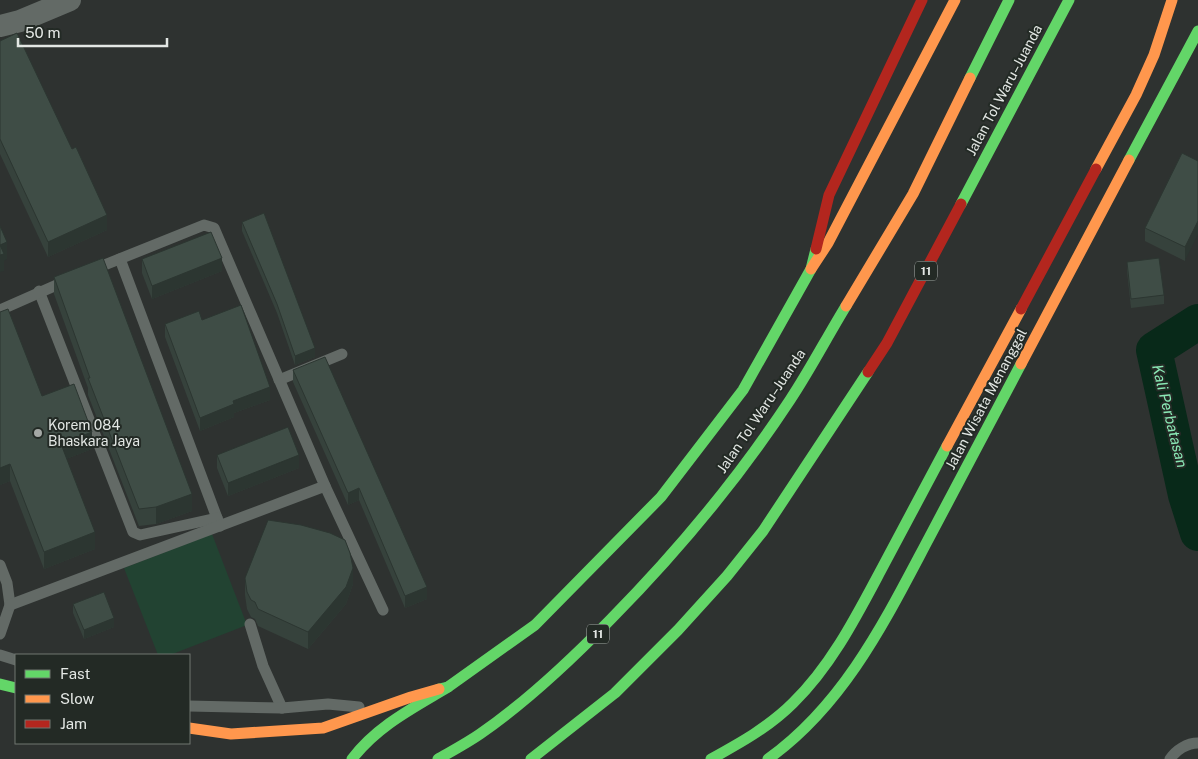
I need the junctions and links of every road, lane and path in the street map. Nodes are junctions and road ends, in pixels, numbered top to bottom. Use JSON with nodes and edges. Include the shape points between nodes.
{"nodes":[{"id":1,"x":70,"y":0,"type":"edge"},
{"id":2,"x":922,"y":0,"type":"edge"},
{"id":3,"x":956,"y":0,"type":"edge"},
{"id":4,"x":1009,"y":0,"type":"edge"},
{"id":5,"x":1069,"y":0,"type":"edge"},
{"id":6,"x":1172,"y":0,"type":"edge"},
{"id":7,"x":0,"y":26,"type":"edge"},
{"id":8,"x":1198,"y":31,"type":"edge"},
{"id":9,"x":120,"y":259,"type":"junction"},
{"id":10,"x":811,"y":269,"type":"junction"},
{"id":11,"x":39,"y":292,"type":"junction"},
{"id":12,"x":0,"y":310,"type":"edge"},
{"id":13,"x":342,"y":354,"type":"dead end"},
{"id":14,"x":279,"y":380,"type":"junction"},
{"id":15,"x":324,"y":486,"type":"junction"},
{"id":16,"x":219,"y":522,"type":"junction"},
{"id":17,"x":0,"y":565,"type":"edge"},
{"id":18,"x":10,"y":605,"type":"junction"},
{"id":19,"x":383,"y":610,"type":"dead end"},
{"id":20,"x":250,"y":624,"type":"dead end"},
{"id":21,"x":0,"y":634,"type":"edge"},
{"id":22,"x":0,"y":654,"type":"edge"},
{"id":23,"x":15,"y":660,"type":"edge"},
{"id":24,"x":0,"y":684,"type":"edge"},
{"id":25,"x":448,"y":687,"type":"junction"},
{"id":26,"x":15,"y":688,"type":"edge"},
{"id":27,"x":190,"y":706,"type":"edge"},
{"id":28,"x":282,"y":708,"type":"junction"},
{"id":29,"x":376,"y":709,"type":"junction"},
{"id":30,"x":190,"y":728,"type":"edge"},
{"id":31,"x":1198,"y":743,"type":"edge"},
{"id":32,"x":352,"y":759,"type":"edge"},
{"id":33,"x":438,"y":759,"type":"edge"},
{"id":34,"x":531,"y":759,"type":"edge"},
{"id":35,"x":711,"y":759,"type":"edge"},
{"id":36,"x":768,"y":759,"type":"edge"},
{"id":37,"x":1170,"y":759,"type":"edge"}],
"edges":[{"from":1,"to":7,"type":"street"},
{"from":2,"to":10,"type":"main road","via":[[829,195]]},
{"from":3,"to":10,"type":"main road","via":[[828,243]]},
{"from":4,"to":33,"type":"main road","name":"Jalan Tol Waru–Juanda","number":"11","via":[[914,194],[790,400],[732,481],[645,586],[578,653],[480,734]]},
{"from":5,"to":34,"type":"main road","name":"Jalan Tol Waru–Juanda","number":"11","via":[[887,344],[763,531],[678,630],[615,694]]},
{"from":6,"to":35,"type":"main road","via":[[1154,55],[1136,95],[833,656],[792,704],[749,738]]},
{"from":8,"to":36,"type":"main road","name":"Jalan Wisata Menanggal","via":[[888,614],[828,704],[801,734]]},
{"from":9,"to":11,"type":"lane"},
{"from":9,"to":14,"type":"lane","via":[[204,226],[214,228]]},
{"from":9,"to":16,"type":"lane"},
{"from":10,"to":25,"type":"main road","via":[[743,390],[661,497],[535,625]]},
{"from":11,"to":12,"type":"lane"},
{"from":11,"to":16,"type":"lane","via":[[133,532],[140,535]]},
{"from":13,"to":14,"type":"lane"},
{"from":14,"to":15,"type":"lane"},
{"from":15,"to":16,"type":"lane"},
{"from":15,"to":19,"type":"lane"},
{"from":16,"to":18,"type":"lane"},
{"from":17,"to":18,"type":"lane"},
{"from":18,"to":21,"type":"lane"},
{"from":20,"to":28,"type":"lane"},
{"from":22,"to":23,"type":"lane"},
{"from":24,"to":26,"type":"main road"},
{"from":25,"to":29,"type":"main road"},
{"from":25,"to":32,"type":"main road","via":[[371,737]]},
{"from":27,"to":28,"type":"lane"},
{"from":28,"to":29,"type":"lane","via":[[328,704]]},
{"from":29,"to":30,"type":"main road","via":[[323,728],[231,734]]},
{"from":31,"to":37,"type":"lane","via":[[1190,743]]}]}
